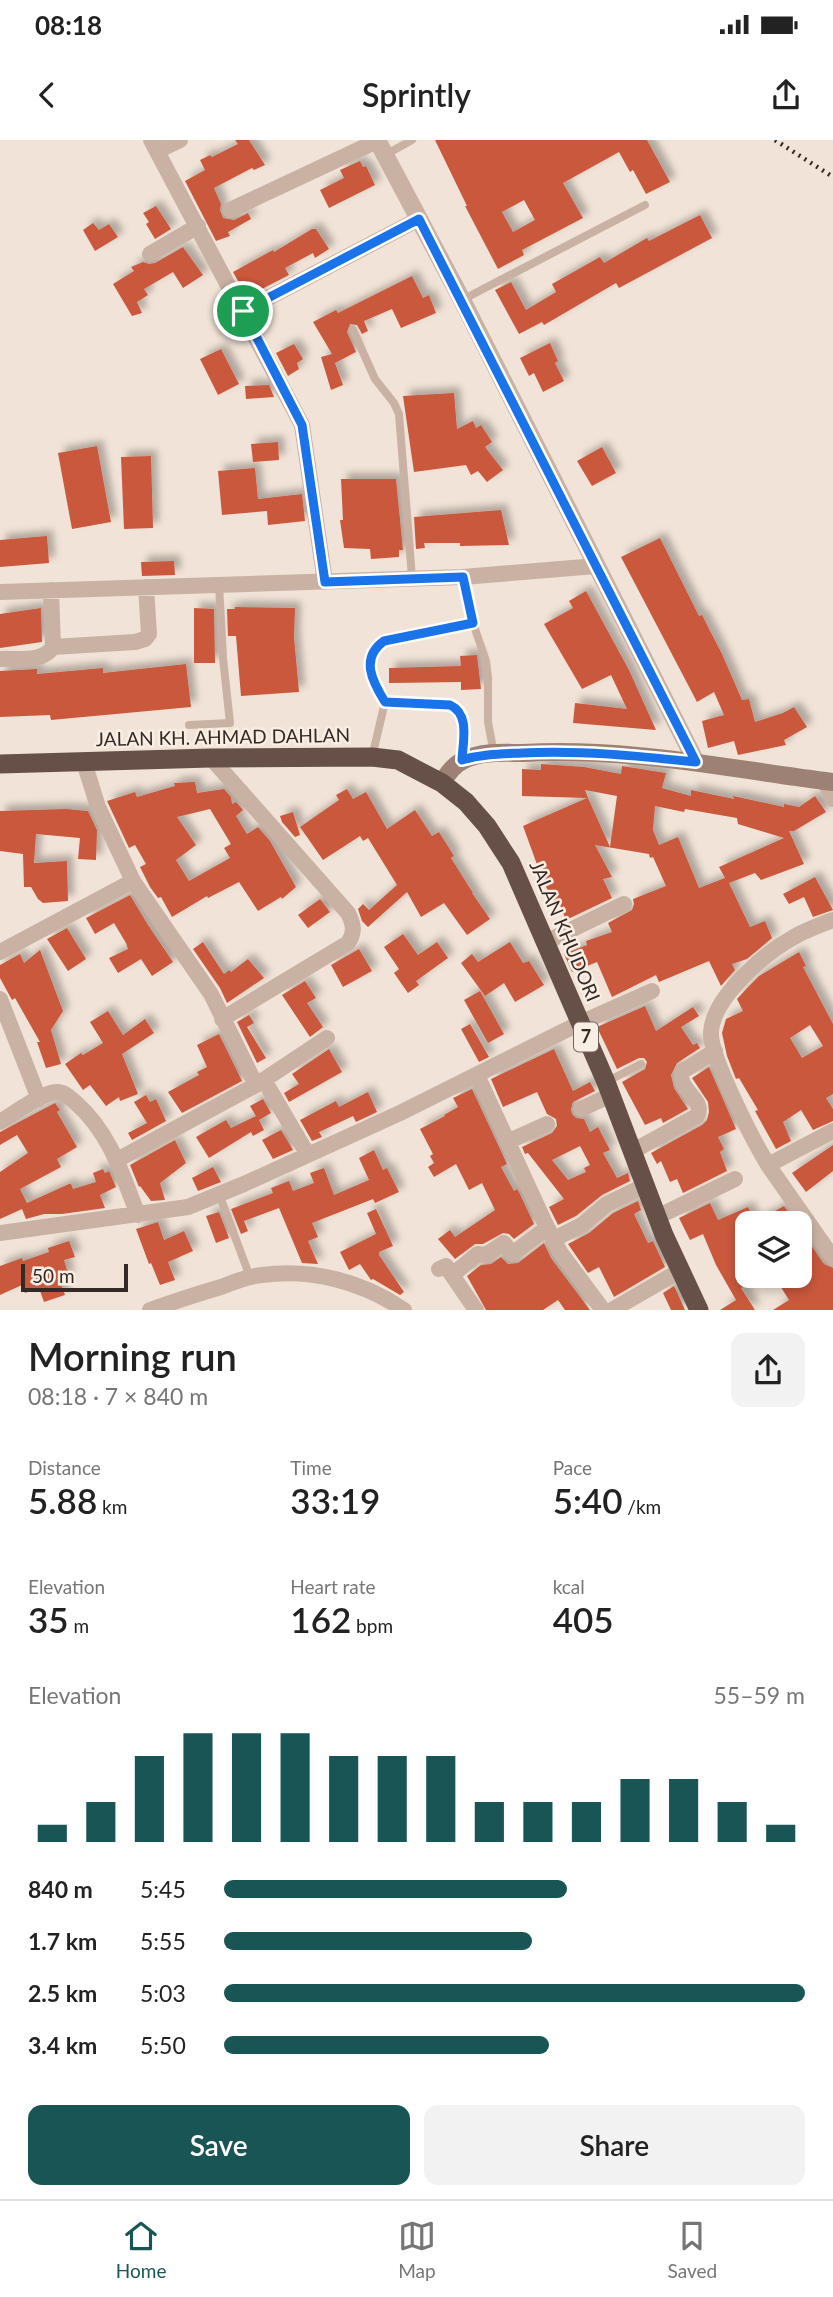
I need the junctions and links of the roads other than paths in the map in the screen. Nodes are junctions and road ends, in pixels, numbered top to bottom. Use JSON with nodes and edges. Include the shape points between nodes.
{"nodes":[{"id":1,"x":180,"y":140,"type":"edge"},
{"id":2,"x":412,"y":140,"type":"edge"},
{"id":3,"x":154,"y":145,"type":"edge"},
{"id":4,"x":380,"y":145,"type":"edge"},
{"id":5,"x":645,"y":205,"type":"dead end"},
{"id":6,"x":230,"y":210,"type":"dead end"},
{"id":7,"x":419,"y":219,"type":"junction"},
{"id":8,"x":198,"y":226,"type":"junction"},
{"id":9,"x":150,"y":254,"type":"dead end"},
{"id":10,"x":462,"y":300,"type":"junction"},
{"id":11,"x":243,"y":311,"type":"junction"},
{"id":12,"x":353,"y":330,"type":"dead end"},
{"id":13,"x":596,"y":566,"type":"junction"},
{"id":14,"x":463,"y":577,"type":"junction"},
{"id":15,"x":412,"y":579,"type":"junction"},
{"id":16,"x":325,"y":582,"type":"junction"},
{"id":17,"x":219,"y":585,"type":"junction"},
{"id":18,"x":146,"y":587,"type":"junction"},
{"id":19,"x":51,"y":590,"type":"junction"},
{"id":20,"x":0,"y":592,"type":"edge"},
{"id":21,"x":473,"y":623,"type":"junction"},
{"id":22,"x":53,"y":647,"type":"junction"},
{"id":23,"x":0,"y":659,"type":"edge"},
{"id":24,"x":385,"y":702,"type":"junction"},
{"id":25,"x":189,"y":725,"type":"dead end"},
{"id":26,"x":494,"y":754,"type":"junction"},
{"id":27,"x":372,"y":757,"type":"junction"},
{"id":28,"x":211,"y":758,"type":"junction"},
{"id":29,"x":462,"y":760,"type":"junction"},
{"id":30,"x":84,"y":762,"type":"junction"},
{"id":31,"x":696,"y":762,"type":"junction"},
{"id":32,"x":0,"y":765,"type":"edge"},
{"id":33,"x":829,"y":781,"type":"edge"},
{"id":34,"x":442,"y":782,"type":"junction"},
{"id":35,"x":833,"y":799,"type":"edge"},
{"id":36,"x":133,"y":881,"type":"junction"},
{"id":37,"x":624,"y":904,"type":"dead end"},
{"id":38,"x":833,"y":919,"type":"edge"},
{"id":39,"x":546,"y":942,"type":"junction"},
{"id":40,"x":0,"y":951,"type":"edge"},
{"id":41,"x":652,"y":991,"type":"dead end"},
{"id":42,"x":0,"y":999,"type":"edge"},
{"id":43,"x":222,"y":1019,"type":"junction"},
{"id":44,"x":580,"y":1023,"type":"junction"},
{"id":45,"x":327,"y":1038,"type":"dead end"},
{"id":46,"x":715,"y":1051,"type":"junction"},
{"id":47,"x":641,"y":1064,"type":"dead end"},
{"id":48,"x":477,"y":1075,"type":"junction"},
{"id":49,"x":260,"y":1083,"type":"junction"},
{"id":50,"x":608,"y":1089,"type":"junction"},
{"id":51,"x":39,"y":1099,"type":"junction"},
{"id":52,"x":581,"y":1109,"type":"dead end"},
{"id":53,"x":0,"y":1122,"type":"edge"},
{"id":54,"x":547,"y":1124,"type":"dead end"},
{"id":55,"x":833,"y":1131,"type":"edge"},
{"id":56,"x":507,"y":1142,"type":"junction"},
{"id":57,"x":633,"y":1151,"type":"junction"},
{"id":58,"x":308,"y":1155,"type":"junction"},
{"id":59,"x":117,"y":1160,"type":"junction"},
{"id":60,"x":768,"y":1165,"type":"junction"},
{"id":61,"x":735,"y":1179,"type":"dead end"},
{"id":62,"x":646,"y":1185,"type":"junction"},
{"id":63,"x":219,"y":1194,"type":"junction"},
{"id":64,"x":138,"y":1216,"type":"junction"},
{"id":65,"x":657,"y":1217,"type":"junction"},
{"id":66,"x":0,"y":1233,"type":"edge"},
{"id":67,"x":550,"y":1234,"type":"junction"},
{"id":68,"x":833,"y":1258,"type":"edge"},
{"id":69,"x":681,"y":1270,"type":"junction"},
{"id":70,"x":250,"y":1278,"type":"junction"},
{"id":71,"x":149,"y":1310,"type":"edge"},
{"id":72,"x":404,"y":1310,"type":"edge"},
{"id":73,"x":476,"y":1310,"type":"edge"},
{"id":74,"x":603,"y":1310,"type":"edge"},
{"id":75,"x":612,"y":1310,"type":"edge"},
{"id":76,"x":699,"y":1310,"type":"edge"}],
"edges":[{"from":1,"to":3,"type":"street"},
{"from":2,"to":4,"type":"lane"},
{"from":3,"to":8,"type":"street"},
{"from":4,"to":6,"type":"street"},
{"from":4,"to":7,"type":"street"},
{"from":5,"to":10,"type":"lane"},
{"from":7,"to":10,"type":"street"},
{"from":7,"to":11,"type":"street"},
{"from":8,"to":9,"type":"street"},
{"from":8,"to":11,"type":"street"},
{"from":10,"to":13,"type":"street"},
{"from":11,"to":16,"type":"street","via":[[302,425]]},
{"from":12,"to":15,"type":"lane","via":[[375,379],[399,414]]},
{"from":13,"to":14,"type":"street"},
{"from":13,"to":31,"type":"street"},
{"from":14,"to":15,"type":"street"},
{"from":14,"to":21,"type":"lane"},
{"from":15,"to":16,"type":"street"},
{"from":16,"to":17,"type":"street"},
{"from":17,"to":18,"type":"street"},
{"from":17,"to":25,"type":"lane","via":[[230,723]]},
{"from":18,"to":19,"type":"street"},
{"from":18,"to":22,"type":"street","via":[[149,634],[145,639]]},
{"from":19,"to":20,"type":"street"},
{"from":19,"to":22,"type":"street"},
{"from":21,"to":24,"type":"lane","via":[[395,638],[375,648],[371,671]]},
{"from":21,"to":26,"type":"lane","via":[[486,661]]},
{"from":22,"to":23,"type":"street","via":[[43,657]]},
{"from":24,"to":27,"type":"lane"},
{"from":24,"to":29,"type":"lane","via":[[454,706],[463,721]]},
{"from":26,"to":29,"type":"main road"},
{"from":26,"to":31,"type":"main road","via":[[558,751]]},
{"from":27,"to":28,"type":"highway","name":"JALAN KH. AHMAD DAHLAN","number":"7"},
{"from":27,"to":34,"type":"highway","name":"JALAN KH. AHMAD DAHLAN","number":"7","via":[[398,760]]},
{"from":28,"to":30,"type":"highway","name":"JALAN KH. AHMAD DAHLAN","number":"7"},
{"from":28,"to":43,"type":"street","via":[[354,925],[348,943]]},
{"from":29,"to":34,"type":"main road"},
{"from":30,"to":32,"type":"highway","name":"JALAN KH. AHMAD DAHLAN","number":"7"},
{"from":30,"to":36,"type":"street","via":[[98,807]]},
{"from":31,"to":33,"type":"main road"},
{"from":33,"to":35,"type":"street"},
{"from":34,"to":39,"type":"highway","name":"JALAN KHUDORI","number":"7","via":[[466,802],[511,863]]},
{"from":36,"to":40,"type":"street"},
{"from":36,"to":43,"type":"street","via":[[211,994]]},
{"from":37,"to":39,"type":"street"},
{"from":38,"to":46,"type":"street","via":[[780,946],[722,1000],[710,1034]]},
{"from":39,"to":44,"type":"highway","name":"JALAN KHUDORI","number":"7"},
{"from":41,"to":44,"type":"street"},
{"from":42,"to":51,"type":"street"},
{"from":43,"to":49,"type":"street"},
{"from":44,"to":48,"type":"street"},
{"from":44,"to":50,"type":"highway","name":"JALAN KHUDORI","number":"7"},
{"from":45,"to":49,"type":"street"},
{"from":46,"to":57,"type":"street","via":[[681,1076],[699,1113]]},
{"from":46,"to":60,"type":"street"},
{"from":47,"to":50,"type":"lane"},
{"from":48,"to":56,"type":"street"},
{"from":48,"to":58,"type":"street"},
{"from":49,"to":58,"type":"street"},
{"from":49,"to":59,"type":"street"},
{"from":50,"to":52,"type":"street"},
{"from":50,"to":57,"type":"highway","name":"JALAN KHUDORI","number":"7"},
{"from":51,"to":53,"type":"street"},
{"from":51,"to":59,"type":"street","via":[[57,1092],[66,1094],[97,1126]]},
{"from":54,"to":56,"type":"street"},
{"from":55,"to":60,"type":"street"},
{"from":56,"to":67,"type":"street"},
{"from":57,"to":62,"type":"highway","name":"JALAN KHUDORI","number":"7"},
{"from":58,"to":63,"type":"street"},
{"from":59,"to":64,"type":"street"},
{"from":60,"to":68,"type":"street"},
{"from":61,"to":65,"type":"street"},
{"from":62,"to":65,"type":"highway","name":"JALAN KHUDORI","number":"7"},
{"from":62,"to":67,"type":"street","via":[[607,1204],[582,1225]]},
{"from":63,"to":64,"type":"street","via":[[188,1207]]},
{"from":63,"to":70,"type":"lane"},
{"from":64,"to":66,"type":"street"},
{"from":65,"to":69,"type":"highway","name":"JALAN KHUDORI","number":"7"},
{"from":67,"to":73,"type":"street","via":[[512,1254],[504,1243],[446,1272]]},
{"from":67,"to":74,"type":"street"},
{"from":69,"to":75,"type":"street"},
{"from":69,"to":76,"type":"highway","name":"JALAN KHUDORI","number":"7"},
{"from":70,"to":71,"type":"street"},
{"from":70,"to":72,"type":"street","via":[[303,1274],[337,1279],[373,1291]]}]}
